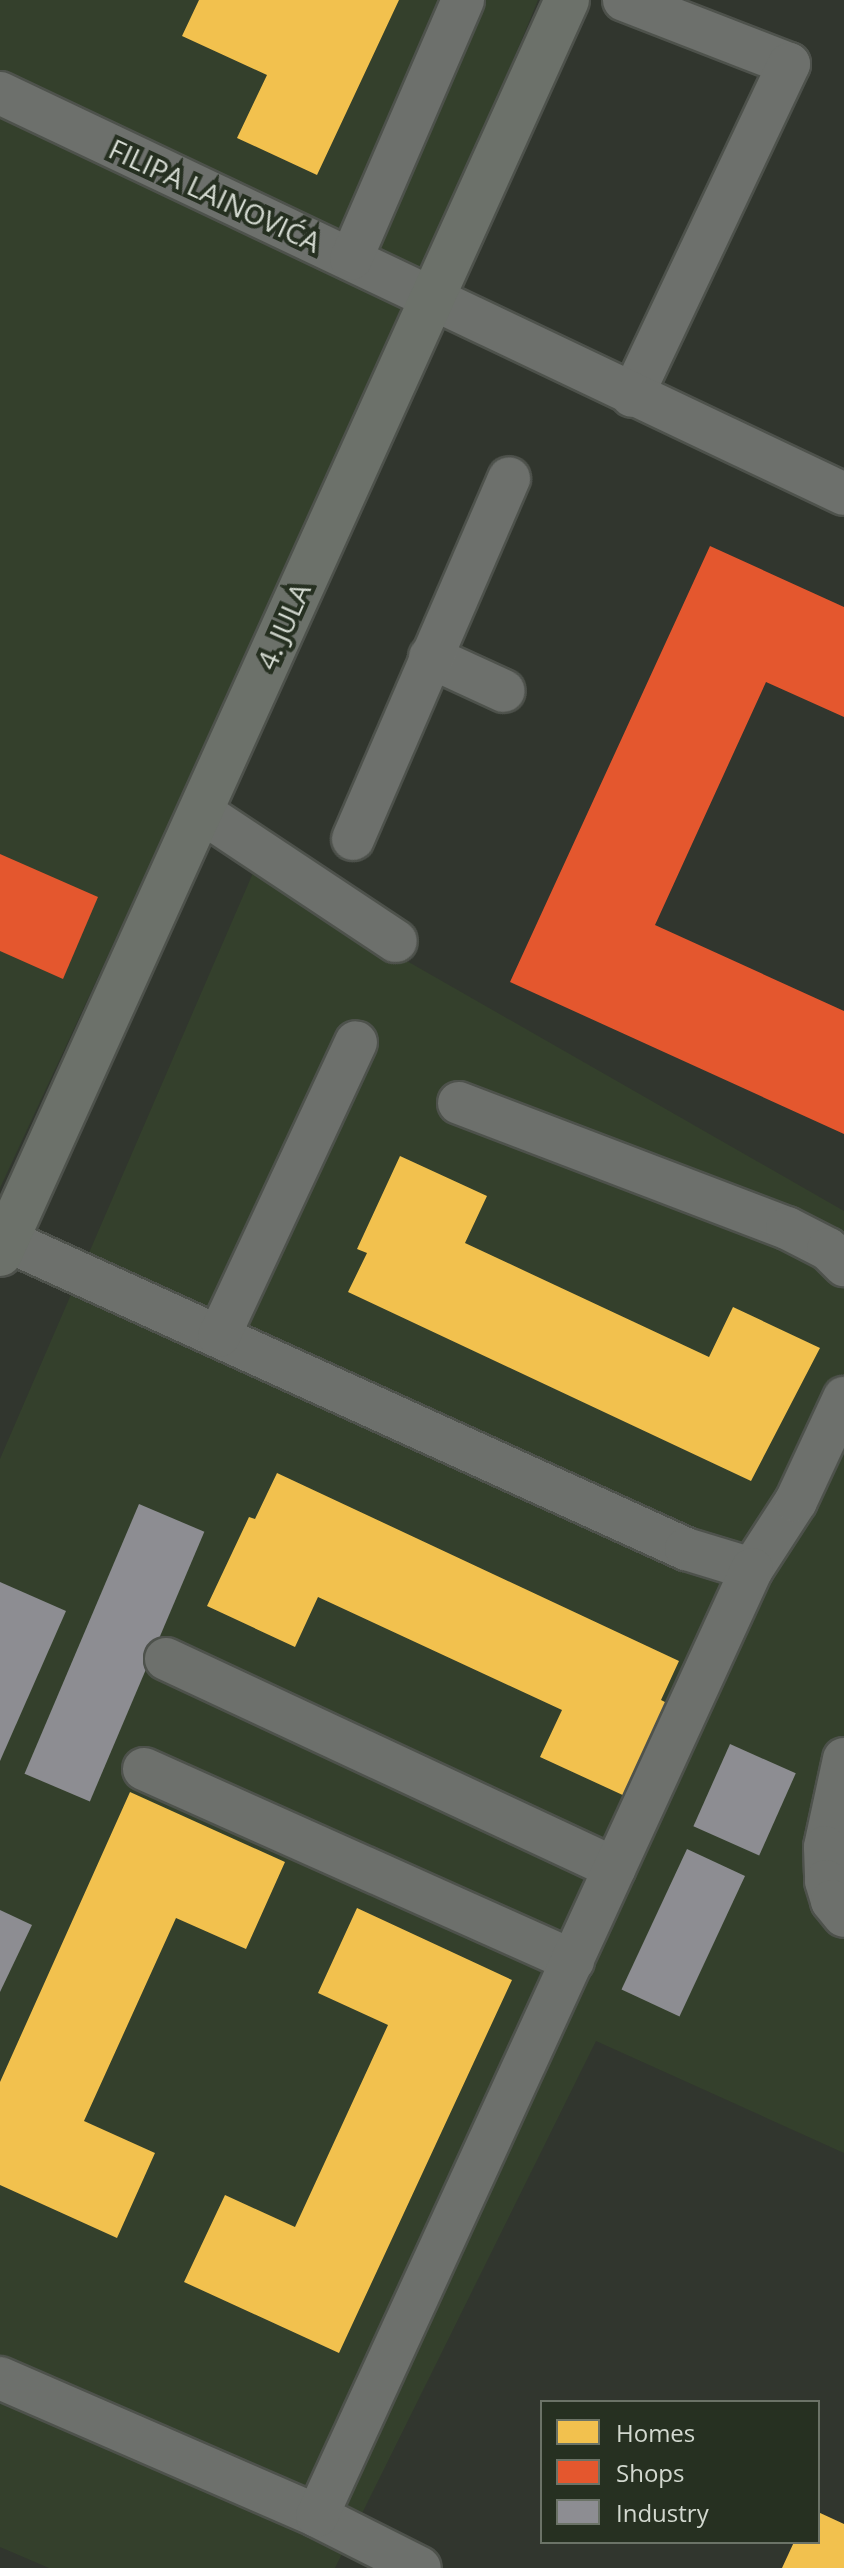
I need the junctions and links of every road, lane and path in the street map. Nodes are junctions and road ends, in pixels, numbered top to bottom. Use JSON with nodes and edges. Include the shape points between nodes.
{"nodes":[{"id":1,"x":463,"y":0,"type":"edge"},
{"id":2,"x":567,"y":0,"type":"edge"},
{"id":3,"x":624,"y":0,"type":"edge"},
{"id":4,"x":0,"y":93,"type":"edge"},
{"id":5,"x":351,"y":259,"type":"junction"},
{"id":6,"x":429,"y":299,"type":"junction"},
{"id":7,"x":632,"y":396,"type":"junction"},
{"id":8,"x":509,"y":478,"type":"dead end"},
{"id":9,"x":844,"y":494,"type":"edge"},
{"id":10,"x":430,"y":657,"type":"junction"},
{"id":11,"x":504,"y":691,"type":"dead end"},
{"id":12,"x":200,"y":811,"type":"junction"},
{"id":13,"x":353,"y":839,"type":"dead end"},
{"id":14,"x":396,"y":941,"type":"dead end"},
{"id":15,"x":356,"y":1042,"type":"dead end"},
{"id":16,"x":459,"y":1103,"type":"dead end"},
{"id":17,"x":3,"y":1247,"type":"edge"},
{"id":18,"x":844,"y":1265,"type":"edge"},
{"id":19,"x":219,"y":1336,"type":"junction"},
{"id":20,"x":844,"y":1398,"type":"edge"},
{"id":21,"x":752,"y":1569,"type":"junction"},
{"id":22,"x":166,"y":1659,"type":"dead end"},
{"id":23,"x":844,"y":1759,"type":"edge"},
{"id":24,"x":144,"y":1769,"type":"dead end"},
{"id":25,"x":615,"y":1868,"type":"junction"},
{"id":26,"x":844,"y":1916,"type":"edge"},
{"id":27,"x":573,"y":1961,"type":"junction"},
{"id":28,"x":0,"y":2378,"type":"edge"},
{"id":29,"x":317,"y":2516,"type":"junction"},
{"id":30,"x":420,"y":2568,"type":"edge"}],
"edges":[{"from":1,"to":5,"type":"street"},
{"from":2,"to":6,"type":"main road","name":"4. JULA","via":[[483,193]]},
{"from":3,"to":7,"type":"street","via":[[789,64]]},
{"from":4,"to":5,"type":"street","name":"FILIPA LAINOVIĆA"},
{"from":5,"to":6,"type":"street","name":"FILIPA LAINOVIĆA"},
{"from":6,"to":7,"type":"street","name":"FILIPA LAINOVIĆA"},
{"from":6,"to":12,"type":"main road","name":"4. JULA"},
{"from":7,"to":9,"type":"street","name":"FILIPA LAINOVIĆA"},
{"from":8,"to":10,"type":"street"},
{"from":10,"to":11,"type":"street"},
{"from":10,"to":13,"type":"street"},
{"from":12,"to":14,"type":"street"},
{"from":12,"to":17,"type":"main road","name":"4. JULA"},
{"from":15,"to":19,"type":"street"},
{"from":16,"to":18,"type":"street","via":[[787,1228],[828,1249]]},
{"from":17,"to":19,"type":"street"},
{"from":19,"to":21,"type":"street","via":[[686,1549]]},
{"from":20,"to":21,"type":"street","via":[[796,1501]]},
{"from":21,"to":25,"type":"street"},
{"from":22,"to":25,"type":"street"},
{"from":23,"to":26,"type":"street","via":[[825,1847],[826,1881]]},
{"from":24,"to":27,"type":"street"},
{"from":25,"to":27,"type":"street"},
{"from":27,"to":29,"type":"street"},
{"from":28,"to":29,"type":"street"},
{"from":29,"to":30,"type":"street"}]}
